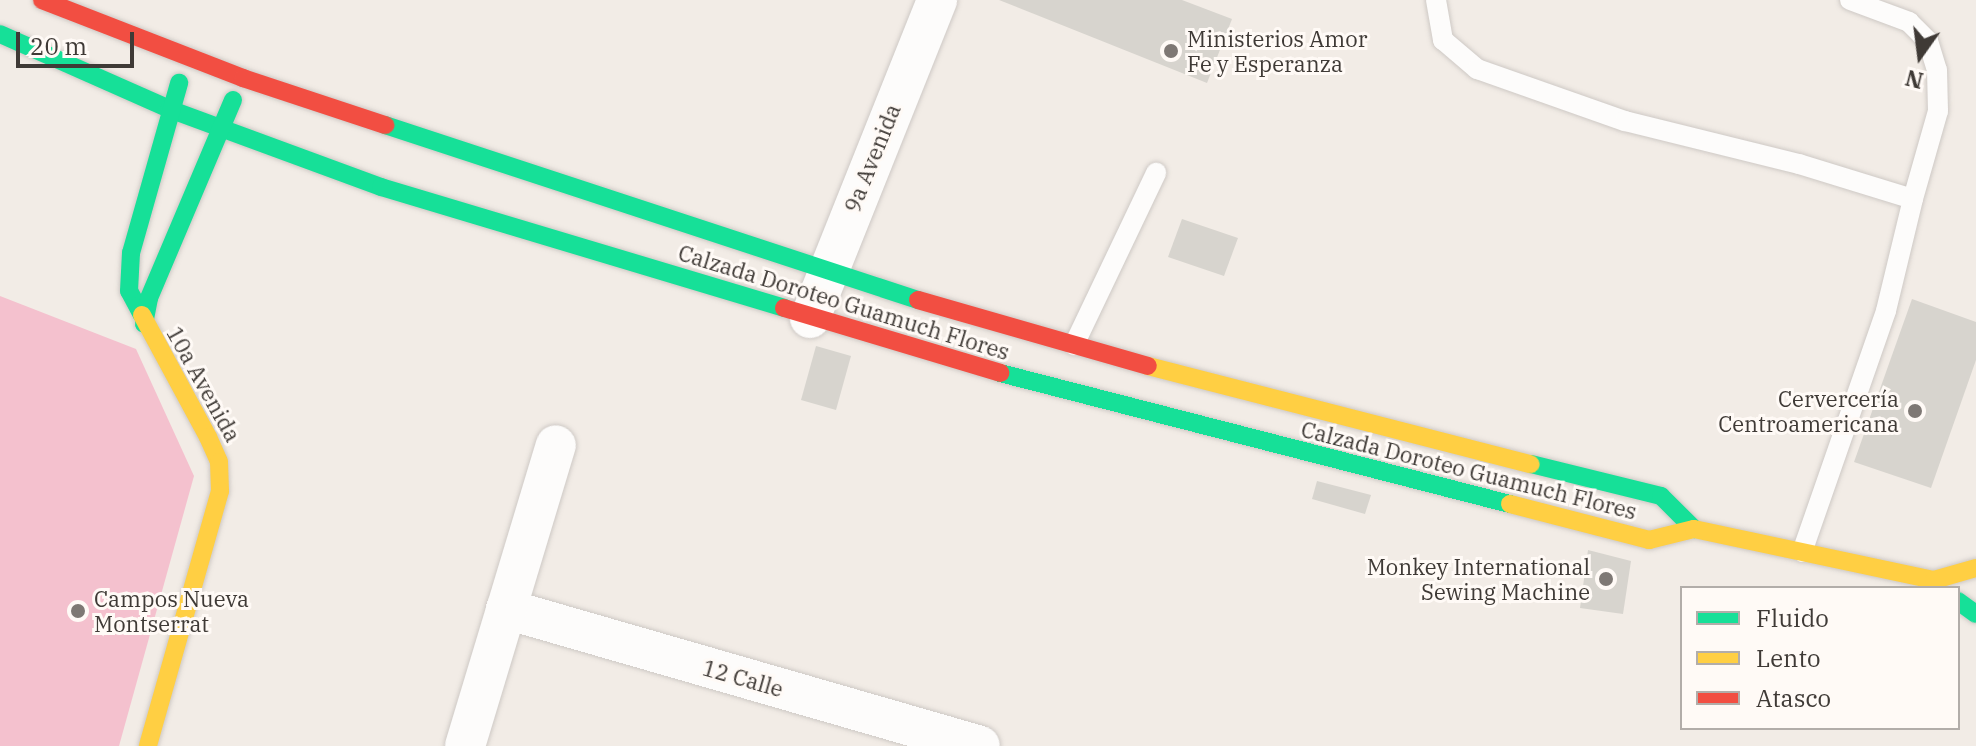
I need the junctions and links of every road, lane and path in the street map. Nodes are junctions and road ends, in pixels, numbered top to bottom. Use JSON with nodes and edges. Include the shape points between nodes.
{"nodes":[{"id":1,"x":42,"y":0,"type":"edge"},
{"id":2,"x":937,"y":0,"type":"edge"},
{"id":3,"x":1436,"y":0,"type":"edge"},
{"id":4,"x":1850,"y":0,"type":"edge"},
{"id":5,"x":0,"y":34,"type":"edge"},
{"id":6,"x":188,"y":58,"type":"junction"},
{"id":7,"x":243,"y":78,"type":"junction"},
{"id":8,"x":169,"y":109,"type":"junction"},
{"id":9,"x":221,"y":128,"type":"junction"},
{"id":10,"x":1156,"y":173,"type":"dead end"},
{"id":11,"x":1913,"y":199,"type":"junction"},
{"id":12,"x":827,"y":268,"type":"junction"},
{"id":13,"x":810,"y":318,"type":"junction"},
{"id":14,"x":144,"y":324,"type":"junction"},
{"id":15,"x":1074,"y":345,"type":"junction"},
{"id":16,"x":556,"y":445,"type":"dead end"},
{"id":17,"x":1694,"y":529,"type":"junction"},
{"id":18,"x":1802,"y":552,"type":"junction"},
{"id":19,"x":1976,"y":568,"type":"edge"},
{"id":20,"x":1938,"y":584,"type":"edge"},
{"id":21,"x":506,"y":609,"type":"junction"},
{"id":22,"x":148,"y":746,"type":"edge"},
{"id":23,"x":465,"y":746,"type":"edge"},
{"id":24,"x":980,"y":746,"type":"edge"}],
"edges":[{"from":1,"to":6,"type":"main road","name":"Calzada Doroteo Guamuch Flores"},
{"from":2,"to":12,"type":"street","name":"9a Avenida"},
{"from":3,"to":11,"type":"lane","via":[[1443,40],[1477,69],[1625,121]]},
{"from":4,"to":11,"type":"lane","via":[[1909,22],[1928,41],[1937,70],[1938,111]]},
{"from":5,"to":8,"type":"main road","name":"Calzada Doroteo Guamuch Flores"},
{"from":6,"to":7,"type":"main road","name":"Calzada Doroteo Guamuch Flores"},
{"from":6,"to":8,"type":"main road","name":"10a Avenida"},
{"from":7,"to":9,"type":"main road","name":"10a Avenida"},
{"from":7,"to":12,"type":"main road","name":"Calzada Doroteo Guamuch Flores"},
{"from":8,"to":9,"type":"main road","name":"Calzada Doroteo Guamuch Flores"},
{"from":8,"to":14,"type":"main road","name":"10a Avenida","via":[[131,253],[129,291]]},
{"from":9,"to":13,"type":"main road","name":"Calzada Doroteo Guamuch Flores","via":[[381,187]]},
{"from":9,"to":14,"type":"main road","name":"10a Avenida","via":[[154,287]]},
{"from":10,"to":15,"type":"lane"},
{"from":11,"to":18,"type":"lane","via":[[1886,311]]},
{"from":12,"to":13,"type":"street","name":"9a Avenida"},
{"from":12,"to":15,"type":"main road","name":"Calzada Doroteo Guamuch Flores","via":[[932,305]]},
{"from":13,"to":17,"type":"main road","name":"Calzada Doroteo Guamuch Flores","via":[[1028,381],[1649,540]]},
{"from":14,"to":22,"type":"main road","name":"10a Avenida","via":[[208,437],[219,462],[220,491]]},
{"from":15,"to":17,"type":"main road","name":"Calzada Doroteo Guamuch Flores","via":[[1661,496]]},
{"from":16,"to":21,"type":"street"},
{"from":17,"to":18,"type":"main road","name":"Calzada Doroteo Guamuch Flores"},
{"from":18,"to":20,"type":"main road","name":"Calzada Doroteo Guamuch Flores"},
{"from":19,"to":20,"type":"main road","name":"Calzada Doroteo Guamuch Flores"},
{"from":21,"to":23,"type":"street"},
{"from":21,"to":24,"type":"street","name":"12 Calle"}]}
